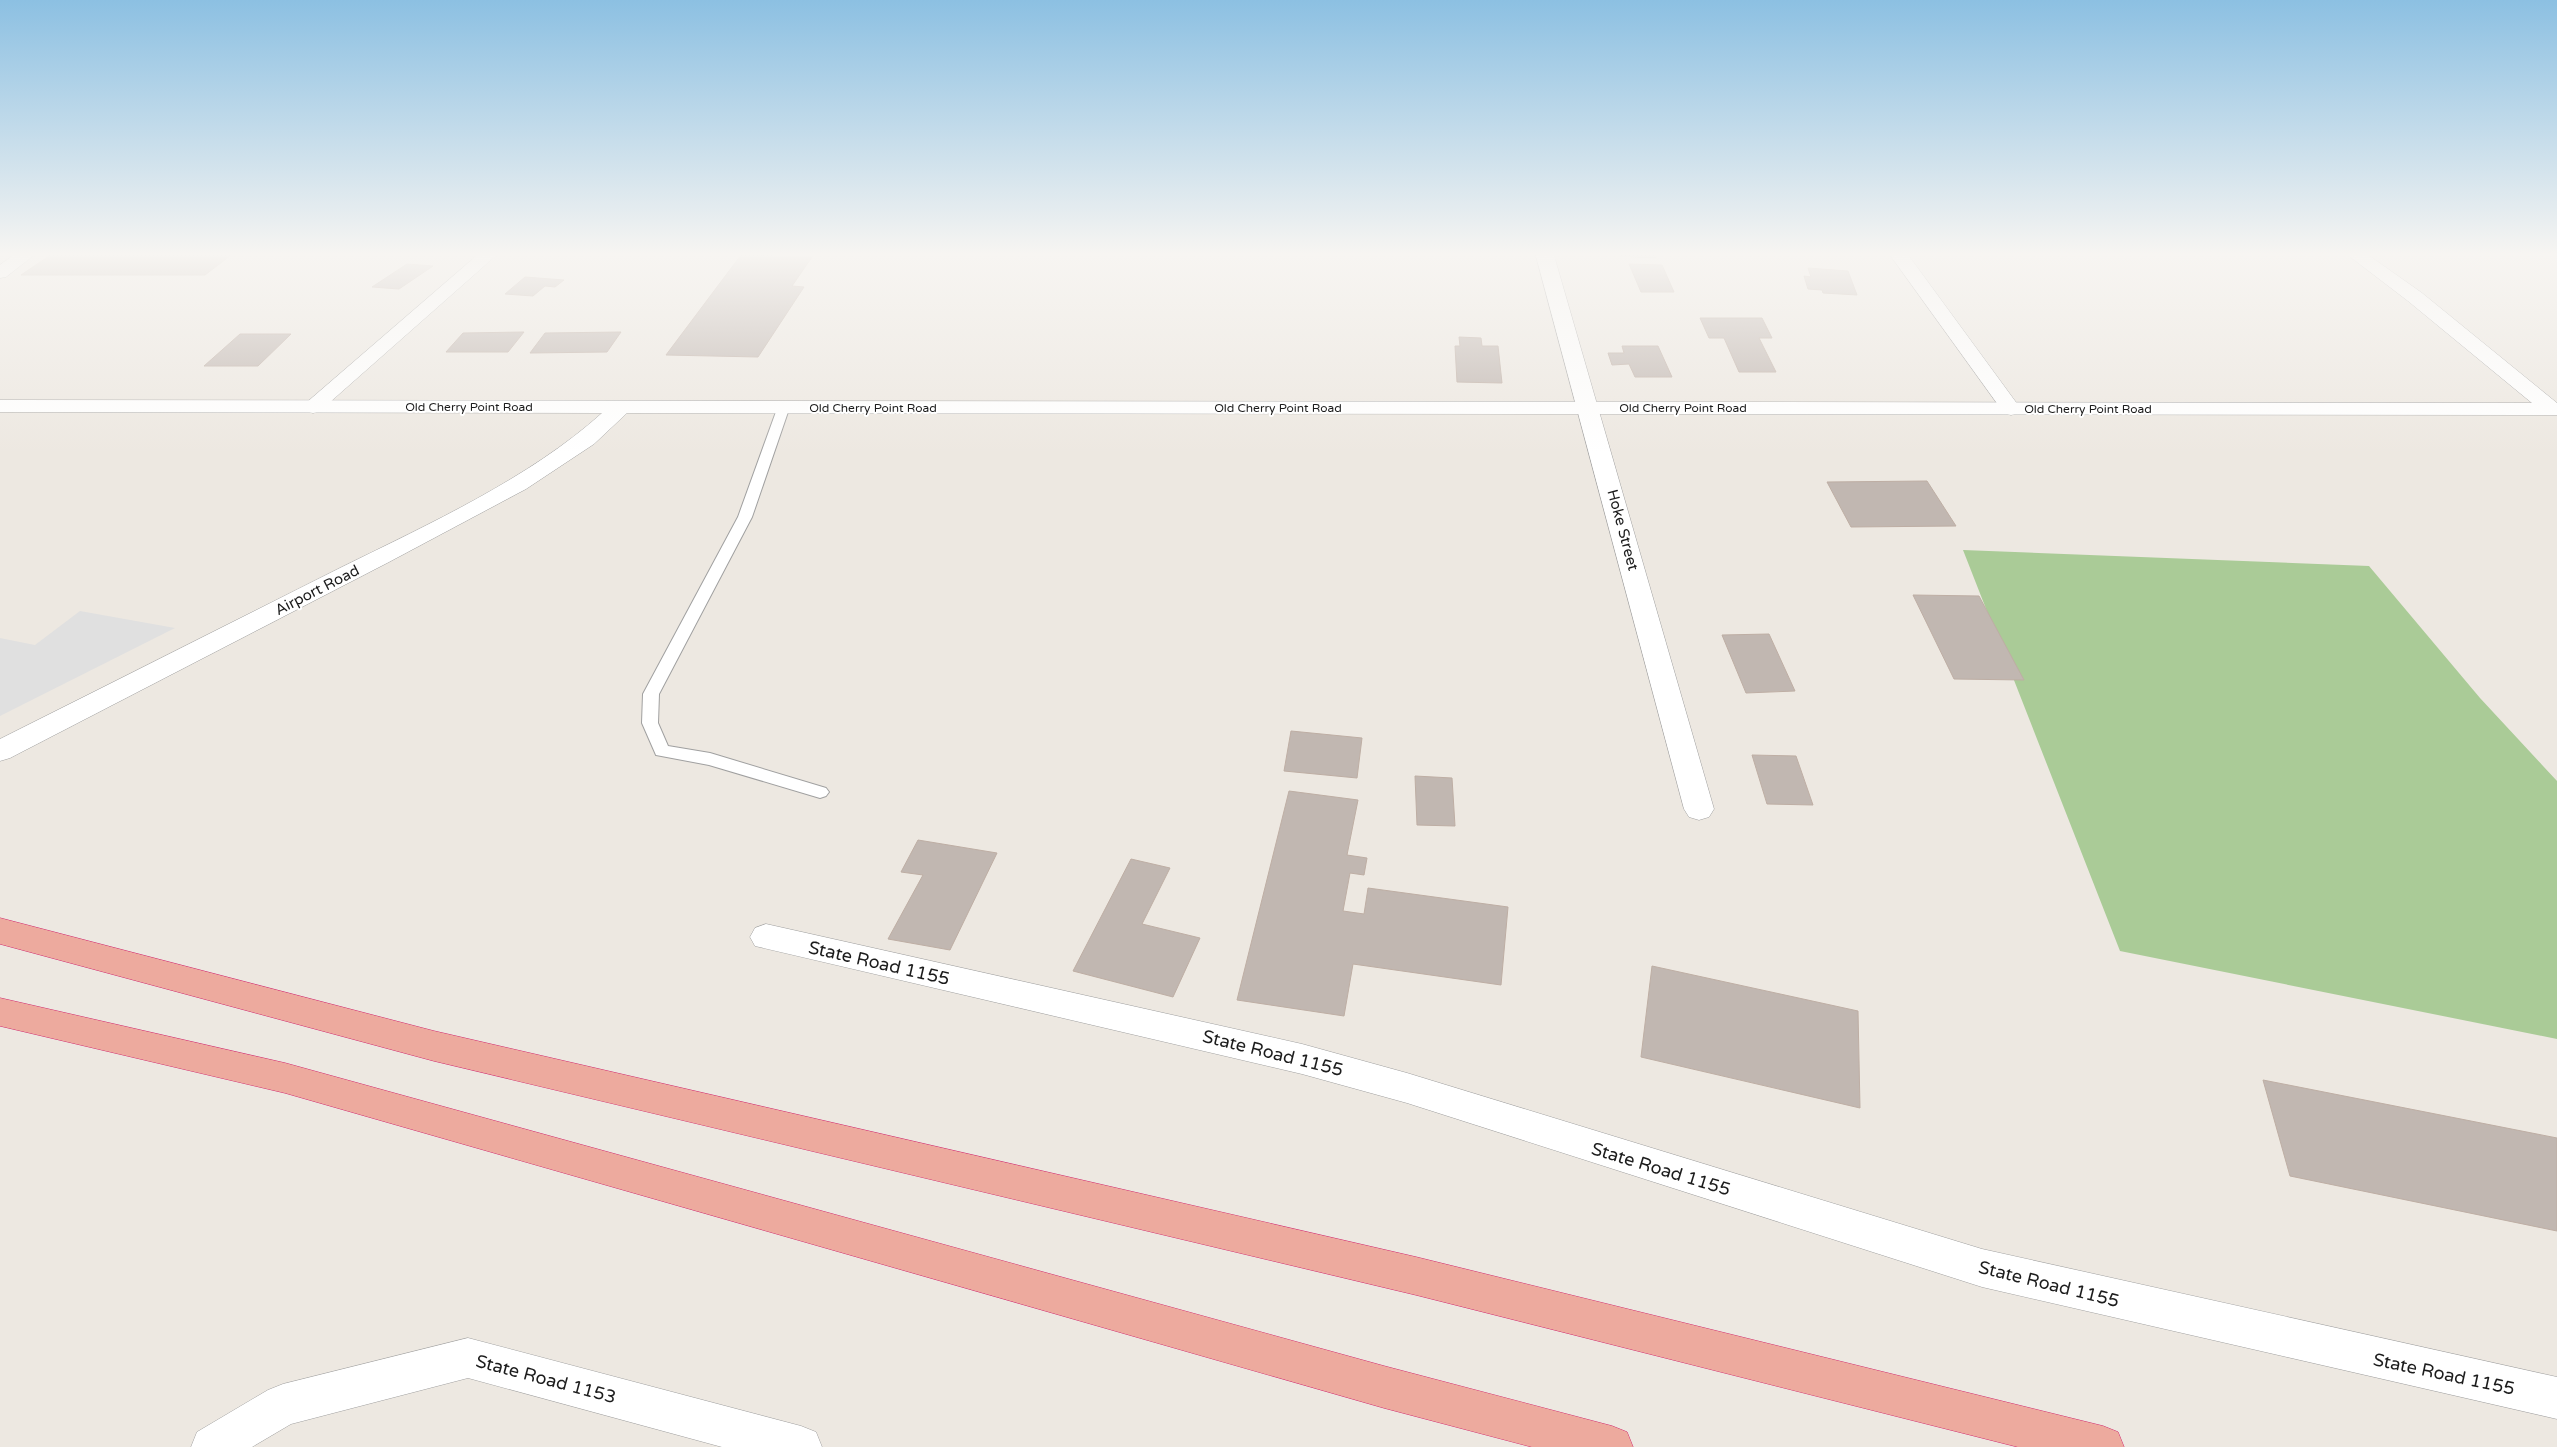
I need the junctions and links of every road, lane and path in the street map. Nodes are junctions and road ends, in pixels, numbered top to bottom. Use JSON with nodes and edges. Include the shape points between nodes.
{"nodes":[{"id":1,"x":413,"y":320,"type":"edge"},
{"id":2,"x":1563,"y":320,"type":"edge"},
{"id":3,"x":1946,"y":320,"type":"edge"},
{"id":4,"x":2443,"y":320,"type":"edge"},
{"id":5,"x":0,"y":406,"type":"edge"},
{"id":6,"x":313,"y":407,"type":"junction"},
{"id":7,"x":620,"y":408,"type":"junction"},
{"id":8,"x":1589,"y":408,"type":"junction"},
{"id":9,"x":783,"y":409,"type":"junction"},
{"id":10,"x":2011,"y":409,"type":"junction"},
{"id":11,"x":2554,"y":409,"type":"edge"},
{"id":12,"x":0,"y":750,"type":"edge"},
{"id":13,"x":820,"y":792,"type":"dead end"},
{"id":14,"x":1699,"y":809,"type":"dead end"},
{"id":15,"x":0,"y":931,"type":"edge"},
{"id":16,"x":766,"y":937,"type":"dead end"},
{"id":17,"x":0,"y":1012,"type":"edge"},
{"id":18,"x":2557,"y":1398,"type":"edge"},
{"id":19,"x":212,"y":1447,"type":"edge"},
{"id":20,"x":801,"y":1447,"type":"edge"},
{"id":21,"x":1612,"y":1447,"type":"edge"},
{"id":22,"x":2103,"y":1447,"type":"edge"}],
"edges":[{"from":1,"to":6,"type":"street"},
{"from":2,"to":8,"type":"street","name":"Hoke Street"},
{"from":3,"to":10,"type":"street"},
{"from":4,"to":11,"type":"street"},
{"from":5,"to":6,"type":"street","name":"Old Cherry Point Road"},
{"from":6,"to":7,"type":"street","name":"Old Cherry Point Road"},
{"from":7,"to":9,"type":"street","name":"Old Cherry Point Road"},
{"from":7,"to":12,"type":"street","name":"Airport Road","via":[[586,439],[518,484]]},
{"from":8,"to":9,"type":"street","name":"Old Cherry Point Road"},
{"from":8,"to":10,"type":"street","name":"Old Cherry Point Road"},
{"from":8,"to":14,"type":"street","name":"Hoke Street"},
{"from":9,"to":13,"type":"lane","via":[[744,517],[651,694],[650,723],[662,751],[710,759]]},
{"from":10,"to":11,"type":"street","name":"Old Cherry Point Road"},
{"from":15,"to":22,"type":"highway","via":[[434,1046],[1416,1276]]},
{"from":16,"to":18,"type":"street","name":"State Road 1155","via":[[1321,1064],[1982,1268],[2112,1300]]},
{"from":17,"to":21,"type":"highway","via":[[285,1078],[1374,1384]]},
{"from":19,"to":20,"type":"street","name":"State Road 1153","via":[[283,1405],[468,1358]]}]}
